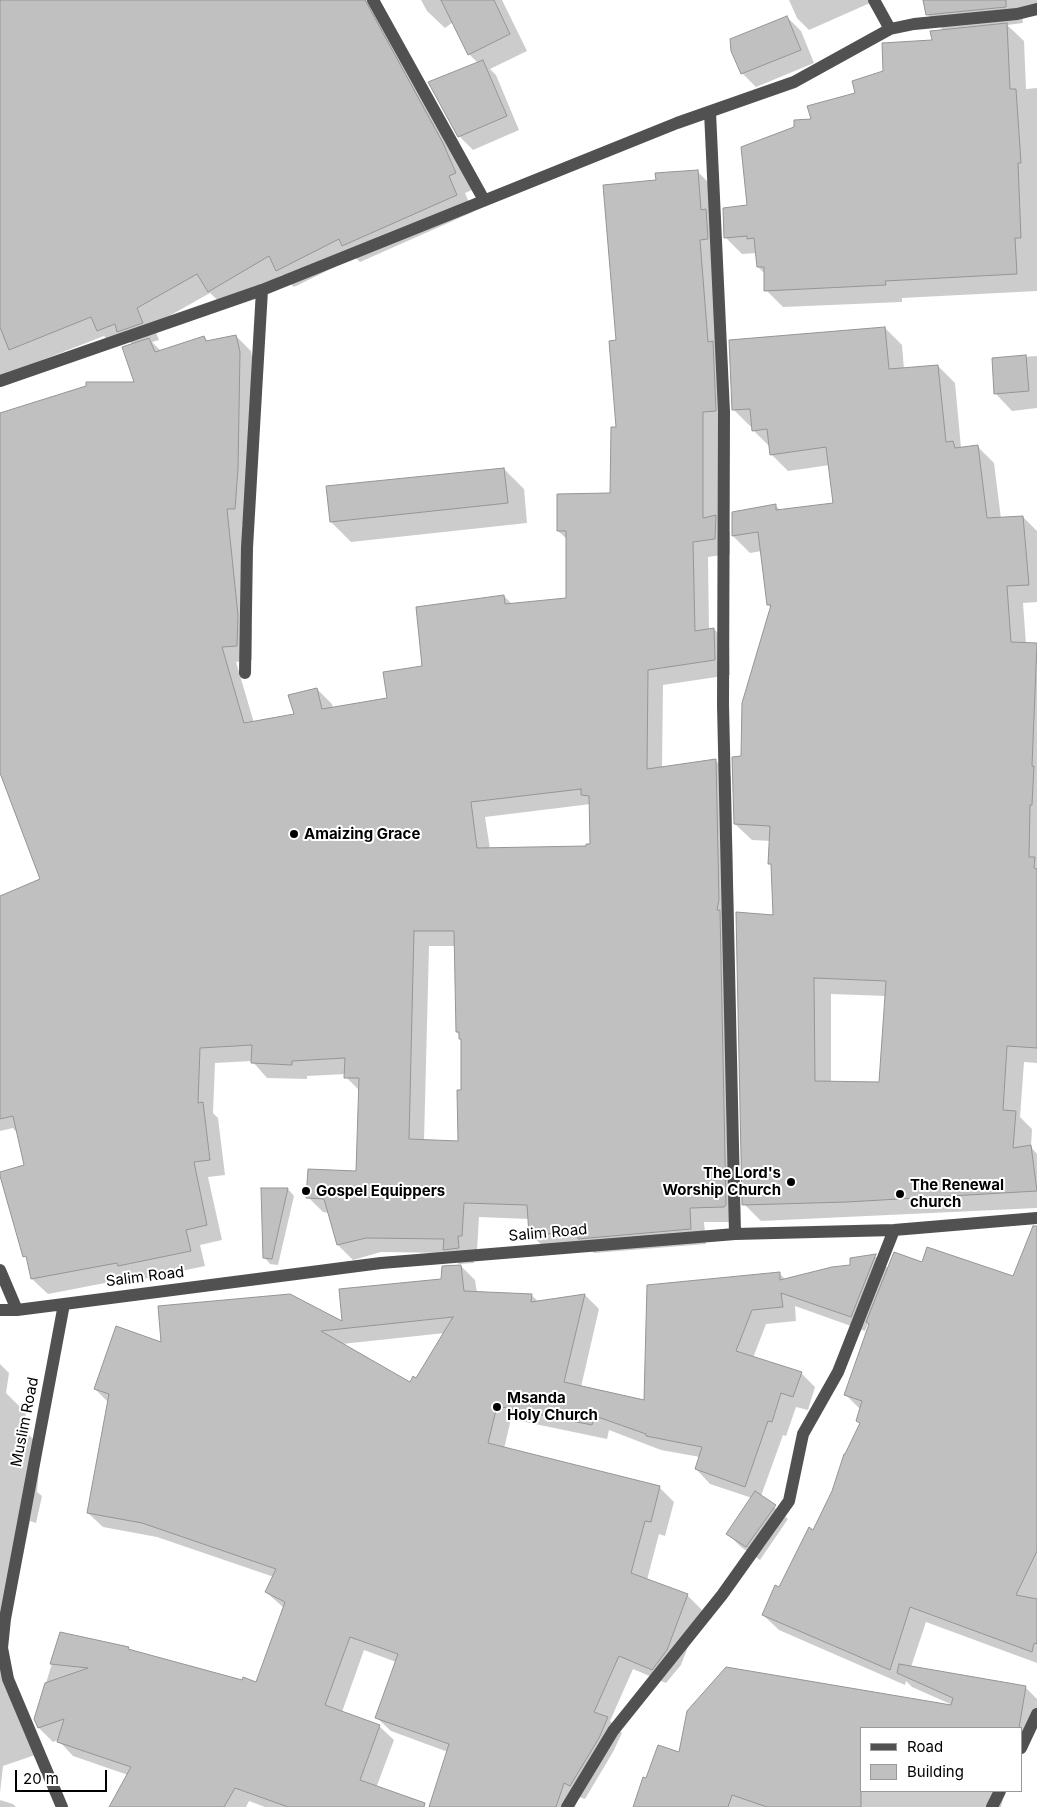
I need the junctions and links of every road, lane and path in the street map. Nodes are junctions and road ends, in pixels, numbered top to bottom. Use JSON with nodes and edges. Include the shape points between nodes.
{"nodes":[{"id":1,"x":373,"y":0,"type":"edge"},
{"id":2,"x":874,"y":0,"type":"edge"},
{"id":3,"x":1037,"y":8,"type":"edge"},
{"id":4,"x":890,"y":29,"type":"junction"},
{"id":5,"x":710,"y":112,"type":"junction"},
{"id":6,"x":484,"y":200,"type":"junction"},
{"id":7,"x":262,"y":290,"type":"junction"},
{"id":8,"x":0,"y":381,"type":"edge"},
{"id":9,"x":245,"y":673,"type":"dead end"},
{"id":10,"x":1037,"y":1218,"type":"edge"},
{"id":11,"x":894,"y":1230,"type":"junction"},
{"id":12,"x":735,"y":1234,"type":"junction"},
{"id":13,"x":0,"y":1270,"type":"edge"},
{"id":14,"x":64,"y":1304,"type":"junction"},
{"id":15,"x":0,"y":1310,"type":"edge"},
{"id":16,"x":17,"y":1310,"type":"junction"},
{"id":17,"x":1037,"y":1714,"type":"edge"},
{"id":18,"x":1022,"y":1746,"type":"edge"},
{"id":19,"x":1000,"y":1792,"type":"edge"},
{"id":20,"x":62,"y":1807,"type":"edge"},
{"id":21,"x":567,"y":1807,"type":"edge"},
{"id":22,"x":992,"y":1807,"type":"edge"}],
"edges":[{"from":1,"to":6,"type":"street"},
{"from":2,"to":4,"type":"street"},
{"from":3,"to":4,"type":"street","via":[[1017,14]]},
{"from":4,"to":5,"type":"street","via":[[794,82]]},
{"from":5,"to":6,"type":"street"},
{"from":5,"to":12,"type":"street","via":[[724,412],[723,705]]},
{"from":6,"to":7,"type":"street"},
{"from":7,"to":8,"type":"street"},
{"from":7,"to":9,"type":"street","via":[[247,548]]},
{"from":10,"to":11,"type":"street","name":"Salim Road"},
{"from":11,"to":12,"type":"street","name":"Salim Road"},
{"from":11,"to":21,"type":"street","via":[[838,1372],[803,1434],[789,1501],[722,1595],[613,1731]]},
{"from":12,"to":14,"type":"street","name":"Salim Road","via":[[381,1263]]},
{"from":13,"to":16,"type":"street"},
{"from":14,"to":16,"type":"street"},
{"from":14,"to":20,"type":"street","name":"Muslim Road","via":[[2,1648],[8,1679]]},
{"from":15,"to":16,"type":"street"},
{"from":17,"to":18,"type":"street"},
{"from":19,"to":22,"type":"street"}]}
